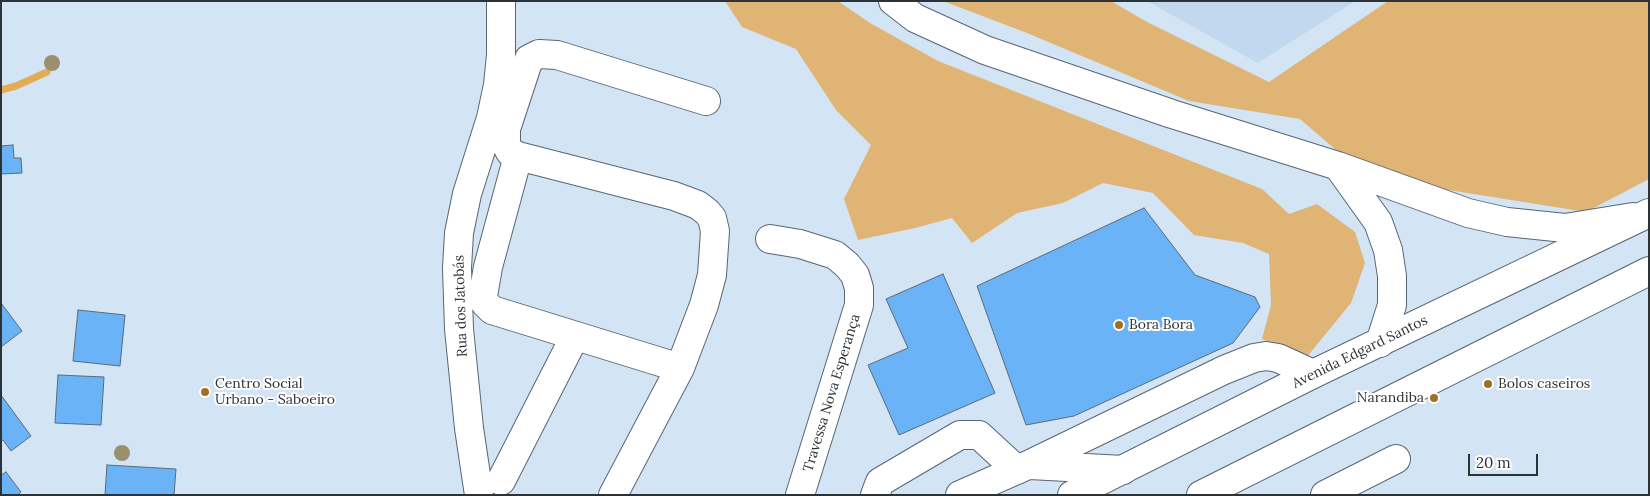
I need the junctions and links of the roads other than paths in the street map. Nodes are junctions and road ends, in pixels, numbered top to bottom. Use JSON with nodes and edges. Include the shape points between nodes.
{"nodes":[{"id":1,"x":501,"y":1,"type":"edge"},
{"id":2,"x":893,"y":1,"type":"edge"},
{"id":3,"x":706,"y":101,"type":"dead end"},
{"id":4,"x":518,"y":156,"type":"junction"},
{"id":5,"x":1338,"y":166,"type":"junction"},
{"id":6,"x":1647,"y":214,"type":"edge"},
{"id":7,"x":770,"y":238,"type":"dead end"},
{"id":8,"x":1649,"y":271,"type":"edge"},
{"id":9,"x":576,"y":336,"type":"junction"},
{"id":10,"x":1380,"y":343,"type":"junction"},
{"id":11,"x":680,"y":368,"type":"junction"},
{"id":12,"x":1313,"y":374,"type":"junction"},
{"id":13,"x":1396,"y":459,"type":"dead end"},
{"id":14,"x":1022,"y":468,"type":"junction"},
{"id":15,"x":1124,"y":470,"type":"junction"},
{"id":16,"x":490,"y":488,"type":"edge"},
{"id":17,"x":613,"y":495,"type":"edge"},
{"id":18,"x":800,"y":495,"type":"edge"},
{"id":19,"x":875,"y":495,"type":"edge"},
{"id":20,"x":960,"y":495,"type":"edge"},
{"id":21,"x":1072,"y":495,"type":"edge"},
{"id":22,"x":1200,"y":495,"type":"edge"},
{"id":23,"x":1325,"y":495,"type":"edge"}],
"edges":[{"from":1,"to":16,"type":"street","name":"Rua dos Jatobás","via":[[498,85],[467,194],[459,233],[457,268],[459,329],[469,428]]},
{"from":2,"to":5,"type":"street","via":[[915,18],[985,50]]},
{"from":3,"to":4,"type":"street","via":[[557,55],[539,54],[529,59],[506,129],[506,144],[510,152]]},
{"from":4,"to":9,"type":"street","via":[[488,267],[484,303],[492,310]]},
{"from":4,"to":11,"type":"street","via":[[674,196],[698,205],[712,218],[715,231],[712,275]]},
{"from":5,"to":6,"type":"street","via":[[1468,213],[1507,222],[1564,228]]},
{"from":5,"to":10,"type":"street","via":[[1378,222],[1388,250],[1392,305]]},
{"from":6,"to":10,"type":"street","name":"Avenida Edgard Santos"},
{"from":7,"to":18,"type":"street","name":"Travessa Nova Esperança","via":[[835,255],[847,264],[859,288],[860,305]]},
{"from":8,"to":22,"type":"street"},
{"from":9,"to":11,"type":"street"},
{"from":9,"to":16,"type":"street"},
{"from":10,"to":12,"type":"street","name":"Avenida Edgard Santos"},
{"from":11,"to":17,"type":"street"},
{"from":12,"to":14,"type":"street","via":[[1278,358],[1254,358]]},
{"from":12,"to":15,"type":"street","name":"Avenida Edgard Santos"},
{"from":13,"to":23,"type":"street"},
{"from":14,"to":15,"type":"street"},
{"from":14,"to":19,"type":"street","via":[[979,435],[960,435],[880,482]]},
{"from":14,"to":20,"type":"street"},
{"from":15,"to":21,"type":"street","name":"Avenida Edgard Santos"}]}
